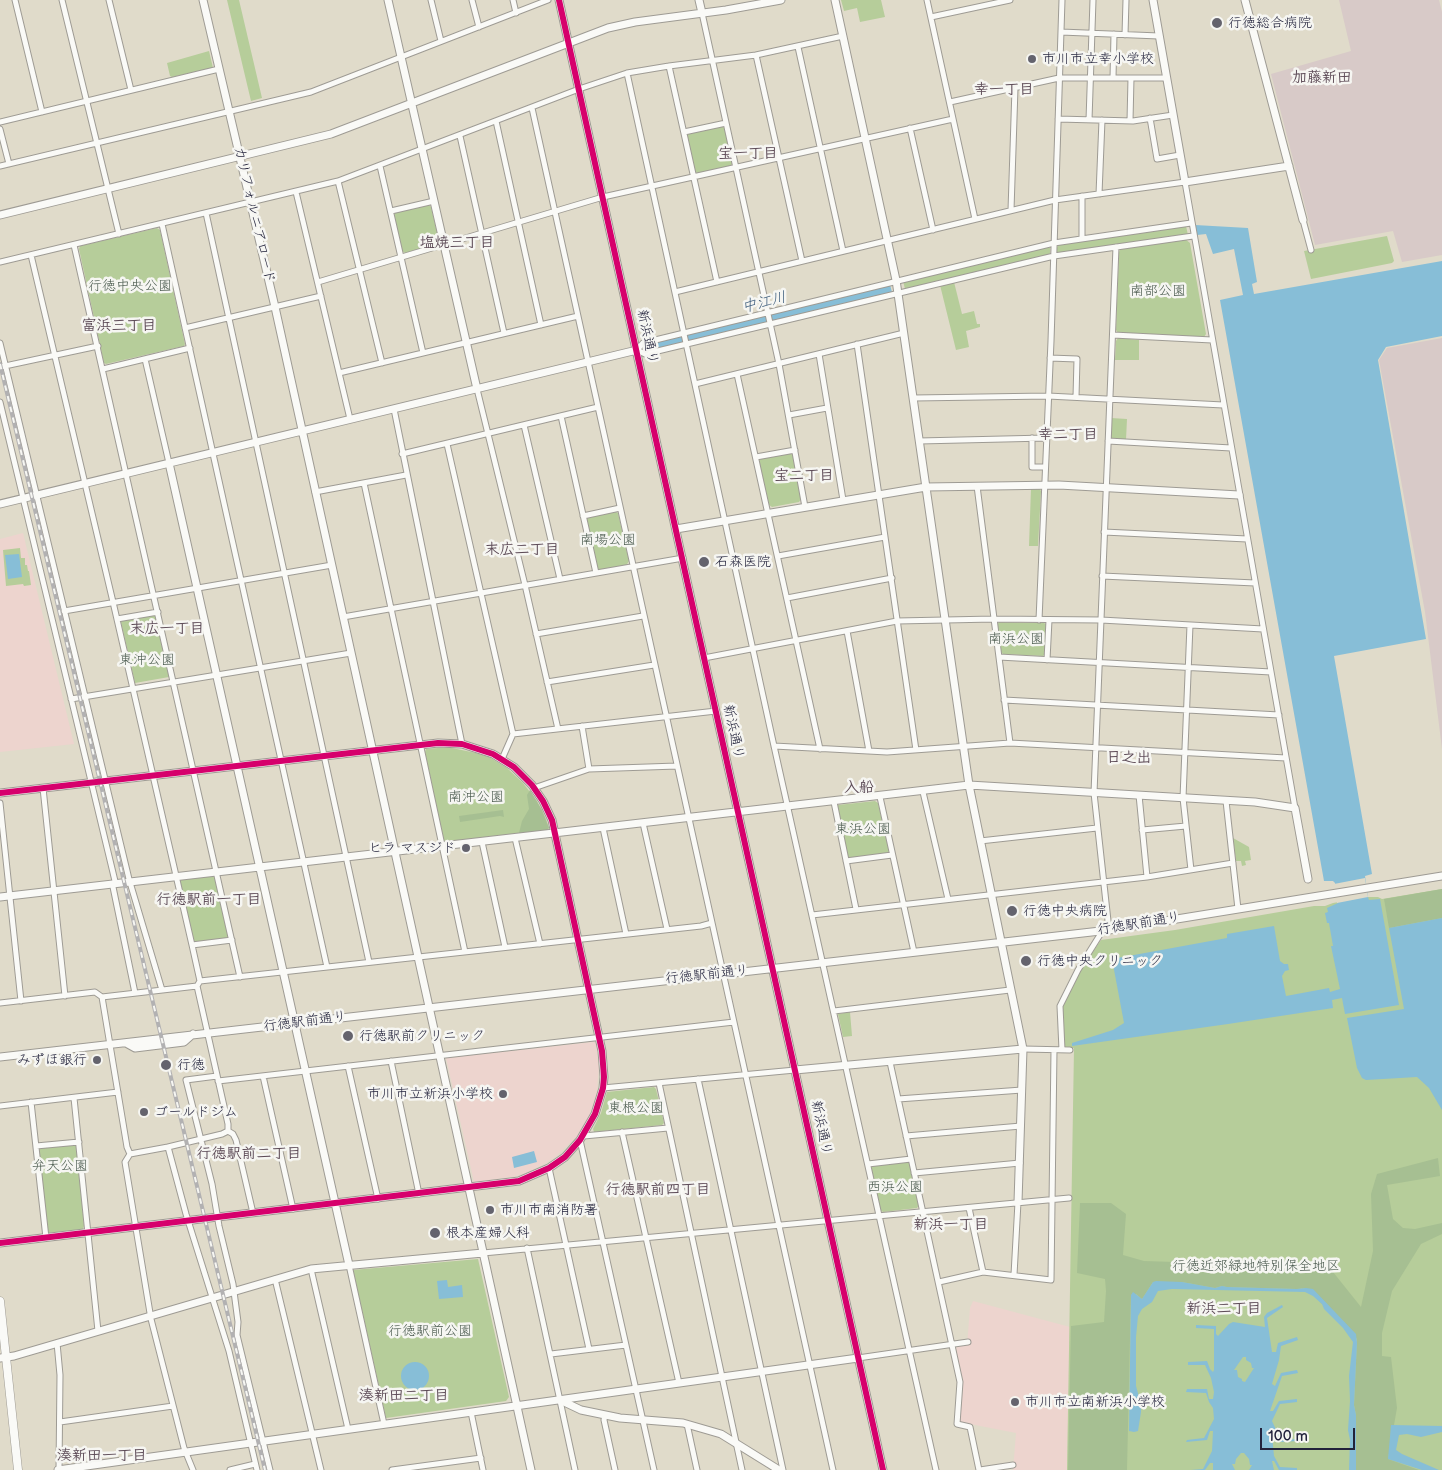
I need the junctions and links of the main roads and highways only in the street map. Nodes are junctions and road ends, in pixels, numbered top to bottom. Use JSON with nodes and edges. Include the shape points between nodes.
{"nodes":[{"id":1,"x":0,"y":1301,"type":"edge"},
{"id":2,"x":3,"y":1358,"type":"edge"},
{"id":3,"x":18,"y":1470,"type":"edge"}],
"edges":[{"from":1,"to":2,"type":"main road"},
{"from":2,"to":3,"type":"main road"}]}
